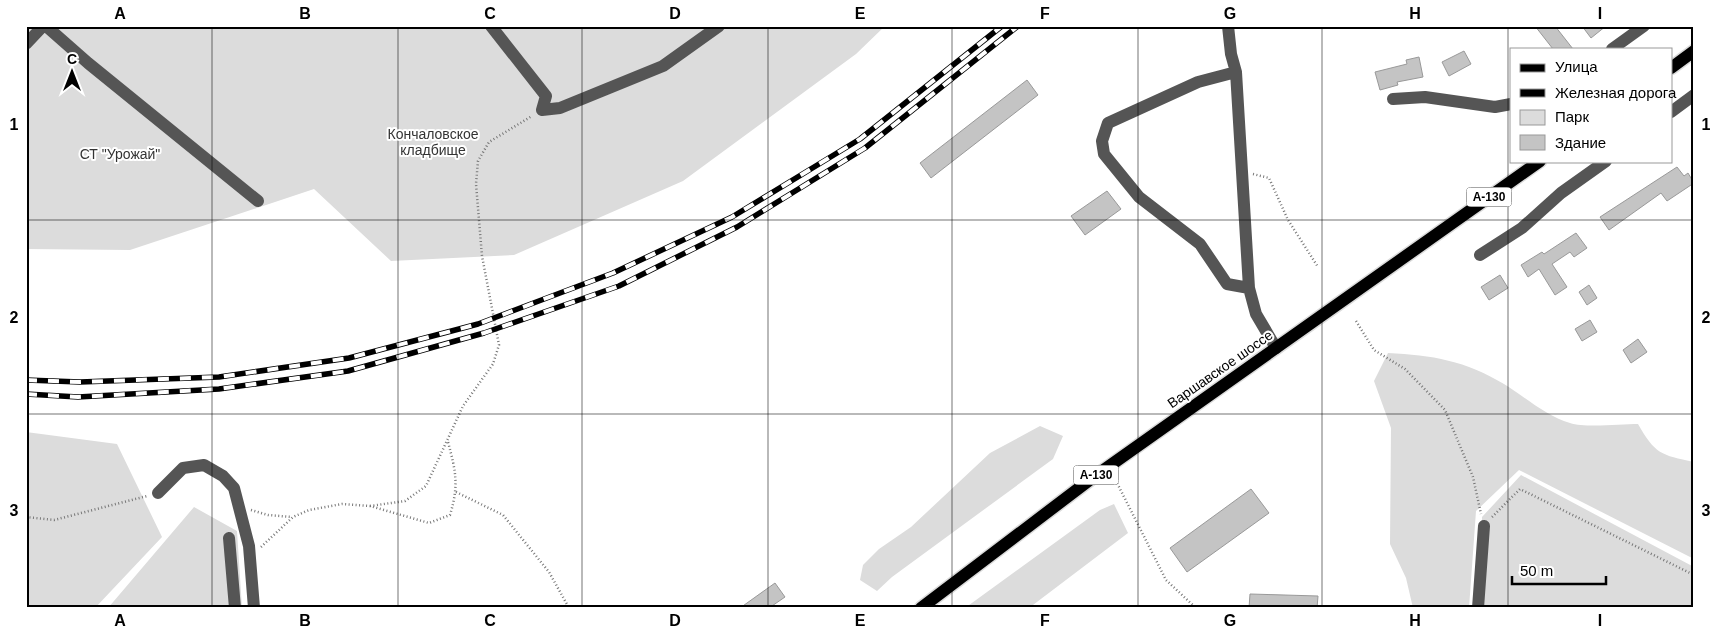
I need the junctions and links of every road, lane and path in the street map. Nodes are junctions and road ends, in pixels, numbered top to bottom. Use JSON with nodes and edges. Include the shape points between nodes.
{"nodes":[{"id":1,"x":45,"y":26,"type":"edge"},
{"id":2,"x":491,"y":26,"type":"edge"},
{"id":3,"x":719,"y":26,"type":"edge"},
{"id":4,"x":1644,"y":26,"type":"edge"},
{"id":5,"x":1229,"y":31,"type":"edge"},
{"id":6,"x":26,"y":44,"type":"edge"},
{"id":7,"x":1613,"y":48,"type":"edge"},
{"id":8,"x":1694,"y":51,"type":"edge"},
{"id":9,"x":1672,"y":67,"type":"edge"},
{"id":10,"x":1236,"y":72,"type":"junction"},
{"id":11,"x":1694,"y":95,"type":"edge"},
{"id":12,"x":1393,"y":99,"type":"dead end"},
{"id":13,"x":1510,"y":104,"type":"edge"},
{"id":14,"x":542,"y":110,"type":"junction"},
{"id":15,"x":1672,"y":111,"type":"edge"},
{"id":16,"x":1539,"y":162,"type":"edge"},
{"id":17,"x":1605,"y":162,"type":"edge"},
{"id":18,"x":1242,"y":171,"type":"junction"},
{"id":19,"x":258,"y":200,"type":"dead end"},
{"id":20,"x":1480,"y":255,"type":"dead end"},
{"id":21,"x":1318,"y":267,"type":"dead end"},
{"id":22,"x":1249,"y":288,"type":"junction"},
{"id":23,"x":1356,"y":321,"type":"dead end"},
{"id":24,"x":1276,"y":348,"type":"junction"},
{"id":25,"x":448,"y":442,"type":"junction"},
{"id":26,"x":1108,"y":467,"type":"junction"},
{"id":27,"x":456,"y":492,"type":"junction"},
{"id":28,"x":158,"y":493,"type":"joint"},
{"id":29,"x":370,"y":506,"type":"junction"},
{"id":30,"x":246,"y":508,"type":"dead end"},
{"id":31,"x":26,"y":517,"type":"edge"},
{"id":32,"x":293,"y":517,"type":"junction"},
{"id":33,"x":1484,"y":526,"type":"junction"},
{"id":34,"x":229,"y":538,"type":"dead end"},
{"id":35,"x":250,"y":558,"type":"junction"},
{"id":36,"x":1694,"y":575,"type":"edge"},
{"id":37,"x":235,"y":608,"type":"edge"},
{"id":38,"x":254,"y":608,"type":"edge"},
{"id":39,"x":569,"y":608,"type":"edge"},
{"id":40,"x":921,"y":608,"type":"edge"},
{"id":41,"x":1196,"y":608,"type":"edge"},
{"id":42,"x":1478,"y":608,"type":"edge"}],
"edges":[{"from":1,"to":6,"type":"street"},
{"from":1,"to":19,"type":"street"},
{"from":2,"to":14,"type":"street","via":[[546,96]]},
{"from":3,"to":14,"type":"street","via":[[663,66],[560,108]]},
{"from":4,"to":7,"type":"street"},
{"from":5,"to":10,"type":"street"},
{"from":8,"to":9,"type":"main road"},
{"from":10,"to":18,"type":"street"},
{"from":10,"to":22,"type":"street","via":[[1198,82],[1108,124],[1102,140],[1104,154],[1139,197],[1200,244],[1227,284]]},
{"from":11,"to":15,"type":"street"},
{"from":12,"to":13,"type":"street","via":[[1425,97],[1495,107]]},
{"from":14,"to":25,"type":"path","via":[[489,142],[478,161],[476,184],[482,256],[499,345],[493,364],[463,406]]},
{"from":16,"to":24,"type":"main road","name":"Варшавское шоссе","number":"А-130"},
{"from":17,"to":20,"type":"street","via":[[1561,193],[1522,228]]},
{"from":18,"to":21,"type":"path","via":[[1269,178],[1288,220]]},
{"from":18,"to":22,"type":"street"},
{"from":22,"to":24,"type":"street","via":[[1256,314]]},
{"from":23,"to":33,"type":"path","via":[[1374,350],[1405,369],[1445,410],[1473,477]]},
{"from":24,"to":26,"type":"main road","name":"Варшавское шоссе","number":"А-130"},
{"from":25,"to":27,"type":"path","via":[[457,474]]},
{"from":25,"to":29,"type":"path","via":[[426,486],[405,501]]},
{"from":26,"to":40,"type":"main road","name":"Варшавское шоссе","number":"А-130"},
{"from":26,"to":41,"type":"path","via":[[1166,580]]},
{"from":27,"to":29,"type":"path","via":[[450,514],[429,523]]},
{"from":27,"to":39,"type":"path","via":[[503,514],[549,572]]},
{"from":28,"to":31,"type":"path","via":[[54,520]]},
{"from":28,"to":35,"type":"street","via":[[183,468],[204,464],[223,476],[234,488]]},
{"from":29,"to":32,"type":"path","via":[[342,504],[309,510]]},
{"from":30,"to":32,"type":"path","via":[[268,515]]},
{"from":32,"to":35,"type":"path"},
{"from":33,"to":36,"type":"path","via":[[1520,489]]},
{"from":33,"to":42,"type":"street"},
{"from":34,"to":37,"type":"street"},
{"from":35,"to":38,"type":"street"}]}
